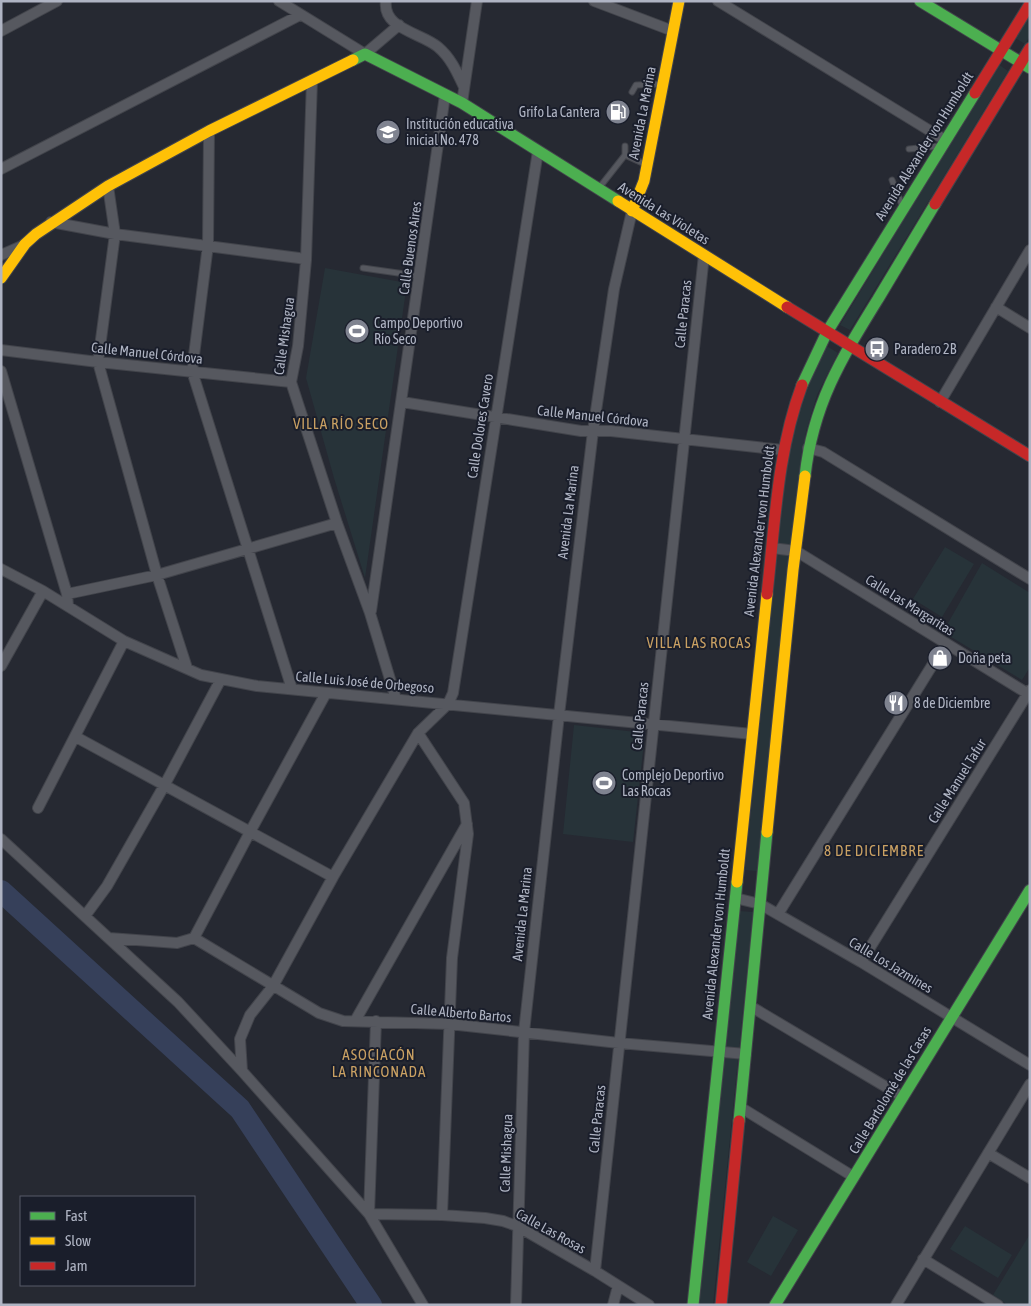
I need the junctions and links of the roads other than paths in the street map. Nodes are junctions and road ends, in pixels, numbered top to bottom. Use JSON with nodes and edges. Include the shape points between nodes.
{"nodes":[{"id":1,"x":57,"y":1,"type":"edge"},
{"id":2,"x":279,"y":1,"type":"edge"},
{"id":3,"x":386,"y":1,"type":"edge"},
{"id":4,"x":477,"y":1,"type":"edge"},
{"id":5,"x":594,"y":1,"type":"edge"},
{"id":6,"x":678,"y":1,"type":"edge"},
{"id":7,"x":718,"y":1,"type":"edge"},
{"id":8,"x":920,"y":1,"type":"edge"},
{"id":9,"x":1030,"y":4,"type":"edge"},
{"id":10,"x":300,"y":15,"type":"junction"},
{"id":11,"x":399,"y":25,"type":"junction"},
{"id":12,"x":1,"y":31,"type":"edge"},
{"id":13,"x":673,"y":32,"type":"junction"},
{"id":14,"x":1030,"y":48,"type":"edge"},
{"id":15,"x":1001,"y":50,"type":"junction"},
{"id":16,"x":365,"y":54,"type":"junction"},
{"id":17,"x":1025,"y":65,"type":"edge"},
{"id":18,"x":312,"y":80,"type":"junction"},
{"id":19,"x":663,"y":84,"type":"junction"},
{"id":20,"x":464,"y":86,"type":"junction"},
{"id":21,"x":632,"y":92,"type":"dead end"},
{"id":22,"x":445,"y":95,"type":"junction"},
{"id":23,"x":462,"y":103,"type":"junction"},
{"id":24,"x":209,"y":131,"type":"junction"},
{"id":25,"x":944,"y":142,"type":"junction"},
{"id":26,"x":625,"y":146,"type":"dead end"},
{"id":27,"x":909,"y":149,"type":"dead end"},
{"id":28,"x":538,"y":152,"type":"junction"},
{"id":29,"x":625,"y":155,"type":"junction"},
{"id":30,"x":647,"y":165,"type":"junction"},
{"id":31,"x":1,"y":169,"type":"edge"},
{"id":32,"x":892,"y":180,"type":"dead end"},
{"id":33,"x":108,"y":186,"type":"junction"},
{"id":34,"x":598,"y":189,"type":"junction"},
{"id":35,"x":904,"y":208,"type":"junction"},
{"id":36,"x":632,"y":211,"type":"junction"},
{"id":37,"x":51,"y":222,"type":"junction"},
{"id":38,"x":115,"y":234,"type":"junction"},
{"id":39,"x":25,"y":244,"type":"junction"},
{"id":40,"x":208,"y":245,"type":"junction"},
{"id":41,"x":1030,"y":250,"type":"edge"},
{"id":42,"x":1,"y":255,"type":"edge"},
{"id":43,"x":704,"y":255,"type":"junction"},
{"id":44,"x":306,"y":260,"type":"junction"},
{"id":45,"x":363,"y":268,"type":"dead end"},
{"id":46,"x":420,"y":276,"type":"junction"},
{"id":47,"x":1,"y":278,"type":"edge"},
{"id":48,"x":996,"y":307,"type":"junction"},
{"id":49,"x":1030,"y":328,"type":"edge"},
{"id":50,"x":827,"y":332,"type":"junction"},
{"id":51,"x":849,"y":346,"type":"junction"},
{"id":52,"x":1,"y":350,"type":"edge"},
{"id":53,"x":98,"y":362,"type":"junction"},
{"id":54,"x":1,"y":371,"type":"edge"},
{"id":55,"x":192,"y":371,"type":"junction"},
{"id":56,"x":291,"y":382,"type":"junction"},
{"id":57,"x":402,"y":402,"type":"junction"},
{"id":58,"x":940,"y":402,"type":"junction"},
{"id":59,"x":495,"y":418,"type":"junction"},
{"id":60,"x":593,"y":431,"type":"junction"},
{"id":61,"x":684,"y":438,"type":"junction"},
{"id":62,"x":808,"y":448,"type":"junction"},
{"id":63,"x":783,"y":450,"type":"junction"},
{"id":64,"x":1030,"y":456,"type":"edge"},
{"id":65,"x":337,"y":523,"type":"junction"},
{"id":66,"x":772,"y":548,"type":"junction"},
{"id":67,"x":247,"y":550,"type":"junction"},
{"id":68,"x":796,"y":551,"type":"junction"},
{"id":69,"x":1,"y":569,"type":"edge"},
{"id":70,"x":157,"y":575,"type":"junction"},
{"id":71,"x":1030,"y":579,"type":"edge"},
{"id":72,"x":43,"y":591,"type":"junction"},
{"id":73,"x":67,"y":594,"type":"junction"},
{"id":74,"x":68,"y":606,"type":"junction"},
{"id":75,"x":370,"y":613,"type":"junction"},
{"id":76,"x":124,"y":641,"type":"junction"},
{"id":77,"x":946,"y":643,"type":"junction"},
{"id":78,"x":1,"y":666,"type":"edge"},
{"id":79,"x":187,"y":668,"type":"junction"},
{"id":80,"x":221,"y":679,"type":"junction"},
{"id":81,"x":292,"y":689,"type":"junction"},
{"id":82,"x":1029,"y":692,"type":"edge"},
{"id":83,"x":326,"y":693,"type":"junction"},
{"id":84,"x":396,"y":699,"type":"junction"},
{"id":85,"x":448,"y":704,"type":"junction"},
{"id":86,"x":559,"y":715,"type":"junction"},
{"id":87,"x":653,"y":724,"type":"junction"},
{"id":88,"x":418,"y":733,"type":"junction"},
{"id":89,"x":752,"y":734,"type":"junction"},
{"id":90,"x":76,"y":737,"type":"junction"},
{"id":91,"x":164,"y":786,"type":"junction"},
{"id":92,"x":38,"y":808,"type":"dead end"},
{"id":93,"x":467,"y":824,"type":"junction"},
{"id":94,"x":250,"y":832,"type":"junction"},
{"id":95,"x":1,"y":839,"type":"edge"},
{"id":96,"x":334,"y":877,"type":"junction"},
{"id":97,"x":1030,"y":890,"type":"edge"},
{"id":98,"x":735,"y":898,"type":"junction"},
{"id":99,"x":760,"y":904,"type":"junction"},
{"id":100,"x":778,"y":914,"type":"junction"},
{"id":101,"x":85,"y":916,"type":"junction"},
{"id":102,"x":109,"y":938,"type":"junction"},
{"id":103,"x":194,"y":938,"type":"junction"},
{"id":104,"x":861,"y":962,"type":"junction"},
{"id":105,"x":273,"y":986,"type":"junction"},
{"id":106,"x":750,"y":1006,"type":"junction"},
{"id":107,"x":952,"y":1017,"type":"junction"},
{"id":108,"x":355,"y":1021,"type":"junction"},
{"id":109,"x":376,"y":1021,"type":"junction"},
{"id":110,"x":449,"y":1024,"type":"junction"},
{"id":111,"x":524,"y":1032,"type":"junction"},
{"id":112,"x":619,"y":1042,"type":"junction"},
{"id":113,"x":719,"y":1051,"type":"junction"},
{"id":114,"x":746,"y":1054,"type":"junction"},
{"id":115,"x":1030,"y":1065,"type":"edge"},
{"id":116,"x":242,"y":1071,"type":"junction"},
{"id":117,"x":1030,"y":1084,"type":"edge"},
{"id":118,"x":903,"y":1097,"type":"junction"},
{"id":119,"x":740,"y":1107,"type":"junction"},
{"id":120,"x":988,"y":1153,"type":"junction"},
{"id":121,"x":854,"y":1177,"type":"junction"},
{"id":122,"x":1030,"y":1178,"type":"edge"},
{"id":123,"x":369,"y":1214,"type":"junction"},
{"id":124,"x":442,"y":1215,"type":"junction"},
{"id":125,"x":517,"y":1226,"type":"junction"},
{"id":126,"x":923,"y":1259,"type":"junction"},
{"id":127,"x":595,"y":1271,"type":"junction"},
{"id":128,"x":618,"y":1286,"type":"junction"},
{"id":129,"x":423,"y":1305,"type":"edge"},
{"id":130,"x":516,"y":1305,"type":"edge"},
{"id":131,"x":613,"y":1305,"type":"edge"},
{"id":132,"x":649,"y":1305,"type":"edge"},
{"id":133,"x":693,"y":1305,"type":"edge"},
{"id":134,"x":721,"y":1305,"type":"edge"},
{"id":135,"x":775,"y":1305,"type":"edge"},
{"id":136,"x":896,"y":1305,"type":"edge"},
{"id":137,"x":998,"y":1305,"type":"edge"}],
"edges":[{"from":1,"to":12,"type":"street"},
{"from":2,"to":10,"type":"street","name":"Avenida Las Violetas"},
{"from":3,"to":11,"type":"street","via":[[389,18]]},
{"from":4,"to":20,"type":"street"},
{"from":5,"to":13,"type":"street"},
{"from":6,"to":13,"type":"main road","name":"Avenida La Marina"},
{"from":7,"to":25,"type":"street"},
{"from":8,"to":15,"type":"main road"},
{"from":9,"to":15,"type":"main road","name":"Avenida Alexander von Humboldt"},
{"from":10,"to":16,"type":"street","name":"Avenida Las Violetas"},
{"from":10,"to":31,"type":"street"},
{"from":11,"to":16,"type":"street"},
{"from":11,"to":20,"type":"street","via":[[443,51]]},
{"from":13,"to":19,"type":"main road","name":"Avenida La Marina"},
{"from":14,"to":17,"type":"main road"},
{"from":15,"to":17,"type":"main road"},
{"from":15,"to":25,"type":"main road","name":"Avenida Alexander von Humboldt"},
{"from":16,"to":18,"type":"main road"},
{"from":16,"to":22,"type":"main road","name":"Avenida Las Violetas"},
{"from":17,"to":51,"type":"main road"},
{"from":18,"to":24,"type":"main road"},
{"from":18,"to":44,"type":"street","name":"Calle Mishagua"},
{"from":19,"to":21,"type":"lane","via":[[636,85]]},
{"from":19,"to":30,"type":"main road","name":"Avenida La Marina"},
{"from":20,"to":23,"type":"street"},
{"from":22,"to":23,"type":"main road","name":"Avenida Las Violetas"},
{"from":22,"to":46,"type":"street","name":"Calle Buenos Aires"},
{"from":23,"to":28,"type":"main road","name":"Avenida Las Violetas"},
{"from":24,"to":33,"type":"main road"},
{"from":24,"to":40,"type":"street"},
{"from":25,"to":27,"type":"lane"},
{"from":25,"to":35,"type":"main road","name":"Avenida Alexander von Humboldt"},
{"from":26,"to":29,"type":"lane"},
{"from":28,"to":34,"type":"main road","name":"Avenida Las Violetas"},
{"from":28,"to":59,"type":"street","name":"Calle Dolores Cavero"},
{"from":29,"to":30,"type":"lane"},
{"from":29,"to":34,"type":"lane"},
{"from":30,"to":36,"type":"main road","name":"Avenida La Marina"},
{"from":32,"to":35,"type":"lane"},
{"from":33,"to":37,"type":"main road"},
{"from":33,"to":38,"type":"street"},
{"from":34,"to":36,"type":"main road","name":"Avenida Las Violetas"},
{"from":35,"to":50,"type":"main road","name":"Avenida Alexander von Humboldt"},
{"from":36,"to":43,"type":"main road","name":"Avenida Las Violetas"},
{"from":36,"to":60,"type":"street","name":"Avenida La Marina","via":[[614,289]]},
{"from":37,"to":38,"type":"street"},
{"from":37,"to":39,"type":"main road"},
{"from":38,"to":40,"type":"street"},
{"from":38,"to":53,"type":"street"},
{"from":39,"to":42,"type":"street"},
{"from":39,"to":47,"type":"main road"},
{"from":40,"to":44,"type":"street"},
{"from":40,"to":55,"type":"street"},
{"from":41,"to":48,"type":"street"},
{"from":43,"to":50,"type":"main road","name":"Avenida Las Violetas"},
{"from":43,"to":61,"type":"street","name":"Calle Paracas"},
{"from":44,"to":56,"type":"street","name":"Calle Mishagua","via":[[298,346]]},
{"from":45,"to":46,"type":"lane"},
{"from":46,"to":57,"type":"street","name":"Calle Buenos Aires"},
{"from":48,"to":49,"type":"street"},
{"from":48,"to":58,"type":"street"},
{"from":50,"to":51,"type":"main road","name":"Avenida Las Violetas"},
{"from":50,"to":63,"type":"main road","name":"Avenida Alexander von Humboldt","via":[[801,384],[788,422]]},
{"from":51,"to":58,"type":"main road","name":"Avenida Las Violetas"},
{"from":51,"to":62,"type":"main road","via":[[824,394]]},
{"from":52,"to":53,"type":"street","name":"Calle Manuel Córdova"},
{"from":53,"to":55,"type":"street","name":"Calle Manuel Córdova"},
{"from":53,"to":70,"type":"street"},
{"from":54,"to":73,"type":"street"},
{"from":55,"to":56,"type":"street","name":"Calle Manuel Córdova"},
{"from":55,"to":67,"type":"street"},
{"from":56,"to":65,"type":"street","name":"Calle Mishagua"},
{"from":57,"to":59,"type":"street","name":"Calle Manuel Córdova"},
{"from":57,"to":75,"type":"street","name":"Calle Buenos Aires"},
{"from":58,"to":64,"type":"main road","name":"Avenida Las Violetas"},
{"from":59,"to":60,"type":"street","name":"Calle Manuel Córdova"},
{"from":59,"to":85,"type":"street","name":"Calle Dolores Cavero","via":[[453,693]]},
{"from":60,"to":61,"type":"street","name":"Calle Manuel Córdova"},
{"from":60,"to":86,"type":"street","name":"Avenida La Marina"},
{"from":61,"to":63,"type":"street","name":"Calle Manuel Córdova"},
{"from":61,"to":87,"type":"street","name":"Calle Paracas"},
{"from":62,"to":68,"type":"main road"},
{"from":62,"to":71,"type":"street","via":[[823,452]]},
{"from":63,"to":66,"type":"main road","name":"Avenida Alexander von Humboldt"},
{"from":65,"to":67,"type":"street"},
{"from":65,"to":75,"type":"street","name":"Calle Mishagua"},
{"from":66,"to":68,"type":"street","name":"Calle Las Margaritas"},
{"from":66,"to":89,"type":"main road","name":"Avenida Alexander von Humboldt"},
{"from":67,"to":70,"type":"street"},
{"from":67,"to":81,"type":"street"},
{"from":68,"to":77,"type":"street","name":"Calle Las Margaritas"},
{"from":68,"to":99,"type":"main road"},
{"from":69,"to":72,"type":"street","name":"Calle Luis José de Orbegoso"},
{"from":70,"to":73,"type":"street"},
{"from":70,"to":79,"type":"street"},
{"from":72,"to":74,"type":"street","name":"Calle Luis José de Orbegoso"},
{"from":72,"to":78,"type":"street"},
{"from":73,"to":74,"type":"street"},
{"from":74,"to":76,"type":"street","name":"Calle Luis José de Orbegoso"},
{"from":75,"to":84,"type":"street","name":"Calle Mishagua"},
{"from":76,"to":79,"type":"street","name":"Calle Luis José de Orbegoso"},
{"from":76,"to":90,"type":"street"},
{"from":77,"to":82,"type":"street","name":"Calle Las Margaritas"},
{"from":77,"to":100,"type":"street"},
{"from":79,"to":80,"type":"street","name":"Calle Luis José de Orbegoso"},
{"from":80,"to":81,"type":"street","name":"Calle Luis José de Orbegoso"},
{"from":80,"to":91,"type":"street"},
{"from":81,"to":83,"type":"street","name":"Calle Luis José de Orbegoso"},
{"from":82,"to":104,"type":"street","name":"Calle Manuel Tafur"},
{"from":83,"to":84,"type":"street","name":"Calle Luis José de Orbegoso"},
{"from":83,"to":94,"type":"street"},
{"from":84,"to":85,"type":"street","name":"Calle Luis José de Orbegoso"},
{"from":85,"to":86,"type":"street","name":"Calle Luis José de Orbegoso"},
{"from":85,"to":88,"type":"street"},
{"from":86,"to":87,"type":"street","name":"Calle Luis José de Orbegoso"},
{"from":86,"to":111,"type":"street","name":"Avenida La Marina"},
{"from":87,"to":89,"type":"street","name":"Calle Luis José de Orbegoso"},
{"from":87,"to":112,"type":"street","name":"Calle Paracas"},
{"from":88,"to":93,"type":"street","via":[[464,803]]},
{"from":88,"to":96,"type":"street"},
{"from":89,"to":98,"type":"main road","name":"Avenida Alexander von Humboldt"},
{"from":90,"to":91,"type":"street"},
{"from":90,"to":92,"type":"street"},
{"from":91,"to":94,"type":"street"},
{"from":91,"to":101,"type":"street","via":[[107,886]]},
{"from":93,"to":108,"type":"street"},
{"from":93,"to":110,"type":"street","via":[[452,958]]},
{"from":94,"to":96,"type":"street"},
{"from":94,"to":103,"type":"street"},
{"from":95,"to":101,"type":"street"},
{"from":96,"to":105,"type":"street"},
{"from":97,"to":107,"type":"main road","name":"Calle Bartolomé de las Casas"},
{"from":98,"to":99,"type":"street","name":"Calle Los Jazmines"},
{"from":98,"to":113,"type":"main road","name":"Avenida Alexander von Humboldt"},
{"from":99,"to":100,"type":"street","name":"Calle Los Jazmines"},
{"from":99,"to":106,"type":"main road"},
{"from":100,"to":104,"type":"street","name":"Calle Los Jazmines"},
{"from":101,"to":102,"type":"street"},
{"from":102,"to":103,"type":"street","via":[[177,943]]},
{"from":102,"to":116,"type":"street","via":[[178,1002]]},
{"from":103,"to":105,"type":"street","name":"Calle Alberto Bartos"},
{"from":104,"to":107,"type":"street","name":"Calle Los Jazmines"},
{"from":105,"to":108,"type":"street","name":"Calle Alberto Bartos","via":[[319,1014]]},
{"from":105,"to":116,"type":"street","via":[[250,1015],[240,1039]]},
{"from":106,"to":114,"type":"main road"},
{"from":106,"to":118,"type":"street"},
{"from":107,"to":115,"type":"street","name":"Calle Los Jazmines"},
{"from":107,"to":118,"type":"main road","name":"Calle Bartolomé de las Casas"},
{"from":108,"to":109,"type":"street","name":"Calle Alberto Bartos"},
{"from":109,"to":110,"type":"street","name":"Calle Alberto Bartos"},
{"from":109,"to":123,"type":"street"},
{"from":110,"to":111,"type":"street","name":"Calle Alberto Bartos"},
{"from":110,"to":124,"type":"street"},
{"from":111,"to":112,"type":"street","name":"Calle Alberto Bartos"},
{"from":111,"to":125,"type":"street","name":"Calle Mishagua"},
{"from":112,"to":113,"type":"street","name":"Calle Alberto Bartos"},
{"from":112,"to":127,"type":"street","name":"Calle Paracas"},
{"from":113,"to":114,"type":"street","name":"Calle Alberto Bartos"},
{"from":113,"to":133,"type":"main road","name":"Avenida Alexander von Humboldt"},
{"from":114,"to":119,"type":"main road"},
{"from":116,"to":123,"type":"street"},
{"from":117,"to":120,"type":"street"},
{"from":118,"to":121,"type":"main road","name":"Calle Bartolomé de las Casas"},
{"from":119,"to":121,"type":"street"},
{"from":119,"to":134,"type":"main road"},
{"from":120,"to":122,"type":"street"},
{"from":120,"to":126,"type":"street"},
{"from":121,"to":135,"type":"main road","name":"Calle Bartolomé de las Casas"},
{"from":123,"to":124,"type":"street","name":"Calle Las Rosas"},
{"from":123,"to":129,"type":"street"},
{"from":124,"to":125,"type":"street","name":"Calle Las Rosas","via":[[485,1218]]},
{"from":125,"to":127,"type":"street","name":"Calle Las Rosas"},
{"from":125,"to":130,"type":"street","name":"Calle Mishagua"},
{"from":126,"to":136,"type":"street"},
{"from":126,"to":137,"type":"street"},
{"from":127,"to":128,"type":"street","name":"Calle Las Rosas"},
{"from":128,"to":131,"type":"street"},
{"from":128,"to":132,"type":"street","name":"Calle Las Rosas"}]}
